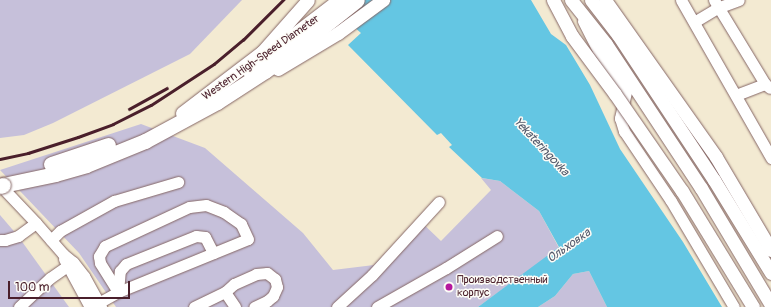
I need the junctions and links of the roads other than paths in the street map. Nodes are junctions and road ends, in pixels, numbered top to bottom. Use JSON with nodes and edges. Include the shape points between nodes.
{"nodes":[{"id":1,"x":308,"y":0,"type":"edge"},
{"id":2,"x":340,"y":0,"type":"edge"},
{"id":3,"x":357,"y":0,"type":"edge"},
{"id":4,"x":383,"y":0,"type":"edge"},
{"id":5,"x":553,"y":0,"type":"edge"},
{"id":6,"x":566,"y":0,"type":"edge"},
{"id":7,"x":572,"y":0,"type":"edge"},
{"id":8,"x":591,"y":0,"type":"edge"},
{"id":9,"x":605,"y":0,"type":"edge"},
{"id":10,"x":681,"y":0,"type":"edge"},
{"id":11,"x":739,"y":0,"type":"edge"},
{"id":12,"x":716,"y":4,"type":"edge"},
{"id":13,"x":694,"y":22,"type":"junction"},
{"id":14,"x":768,"y":86,"type":"edge"},
{"id":15,"x":736,"y":94,"type":"junction"},
{"id":16,"x":217,"y":102,"type":"junction"},
{"id":17,"x":182,"y":113,"type":"junction"},
{"id":18,"x":771,"y":158,"type":"edge"},
{"id":19,"x":0,"y":177,"type":"edge"},
{"id":20,"x":178,"y":182,"type":"dead end"},
{"id":21,"x":0,"y":186,"type":"edge"},
{"id":22,"x":439,"y":202,"type":"dead end"},
{"id":23,"x":36,"y":222,"type":"junction"},
{"id":24,"x":496,"y":236,"type":"dead end"},
{"id":25,"x":0,"y":240,"type":"edge"},
{"id":26,"x":51,"y":240,"type":"junction"},
{"id":27,"x":771,"y":250,"type":"edge"},
{"id":28,"x":213,"y":253,"type":"junction"},
{"id":29,"x":63,"y":254,"type":"junction"},
{"id":30,"x":67,"y":266,"type":"junction"},
{"id":31,"x":771,"y":273,"type":"edge"},
{"id":32,"x":118,"y":292,"type":"junction"},
{"id":33,"x":225,"y":292,"type":"junction"},
{"id":34,"x":24,"y":305,"type":"edge"},
{"id":35,"x":771,"y":305,"type":"edge"},
{"id":36,"x":96,"y":306,"type":"edge"},
{"id":37,"x":194,"y":307,"type":"edge"},
{"id":38,"x":235,"y":307,"type":"edge"},
{"id":39,"x":254,"y":307,"type":"edge"},
{"id":40,"x":337,"y":307,"type":"edge"},
{"id":41,"x":377,"y":307,"type":"edge"},
{"id":42,"x":734,"y":307,"type":"edge"},
{"id":43,"x":753,"y":307,"type":"edge"}],
"edges":[{"from":1,"to":17,"type":"main road","via":[[262,52]]},
{"from":2,"to":17,"type":"highway","name":"Western High-Speed Diameter","via":[[231,82]]},
{"from":3,"to":16,"type":"highway","name":"Western High-Speed Diameter","via":[[286,56]]},
{"from":4,"to":16,"type":"main road","via":[[338,33],[267,76]]},
{"from":5,"to":43,"type":"main road","bridge":true,"via":[[572,36],[682,191]]},
{"from":6,"to":42,"type":"street","via":[[577,10],[598,50],[626,92],[620,118],[624,131],[671,201]]},
{"from":7,"to":35,"type":"main road","via":[[606,44],[697,182]]},
{"from":8,"to":31,"type":"main road","via":[[618,35],[714,180]]},
{"from":9,"to":27,"type":"main road","via":[[716,157]]},
{"from":10,"to":13,"type":"street"},
{"from":11,"to":12,"type":"street"},
{"from":12,"to":13,"type":"street"},
{"from":12,"to":14,"type":"street"},
{"from":13,"to":15,"type":"street"},
{"from":14,"to":15,"type":"street"},
{"from":15,"to":18,"type":"street"},
{"from":16,"to":21,"type":"highway","name":"Western High-Speed Diameter","via":[[145,141],[86,165]]},
{"from":17,"to":19,"type":"highway","name":"Western High-Speed Diameter","via":[[141,133],[91,151],[53,164]]},
{"from":20,"to":26,"type":"street","via":[[114,201],[60,231]]},
{"from":21,"to":23,"type":"street"},
{"from":22,"to":40,"type":"street","via":[[372,274]]},
{"from":23,"to":25,"type":"street","via":[[18,236]]},
{"from":23,"to":26,"type":"street"},
{"from":24,"to":41,"type":"street"},
{"from":26,"to":29,"type":"street"},
{"from":28,"to":32,"type":"street"},
{"from":28,"to":32,"type":"street","via":[[208,242],[200,235],[126,264],[120,271]]},
{"from":28,"to":32,"type":"street","via":[[248,239],[241,224],[224,212],[206,205],[189,207],[101,250],[100,263]]},
{"from":29,"to":30,"type":"street"},
{"from":29,"to":36,"type":"street","via":[[84,276]]},
{"from":30,"to":34,"type":"street","via":[[50,278]]},
{"from":30,"to":36,"type":"street"},
{"from":32,"to":36,"type":"street"},
{"from":33,"to":37,"type":"street"},
{"from":33,"to":38,"type":"street"},
{"from":33,"to":39,"type":"street","via":[[234,284],[256,274],[267,274],[274,279],[277,287],[273,296]]}]}
